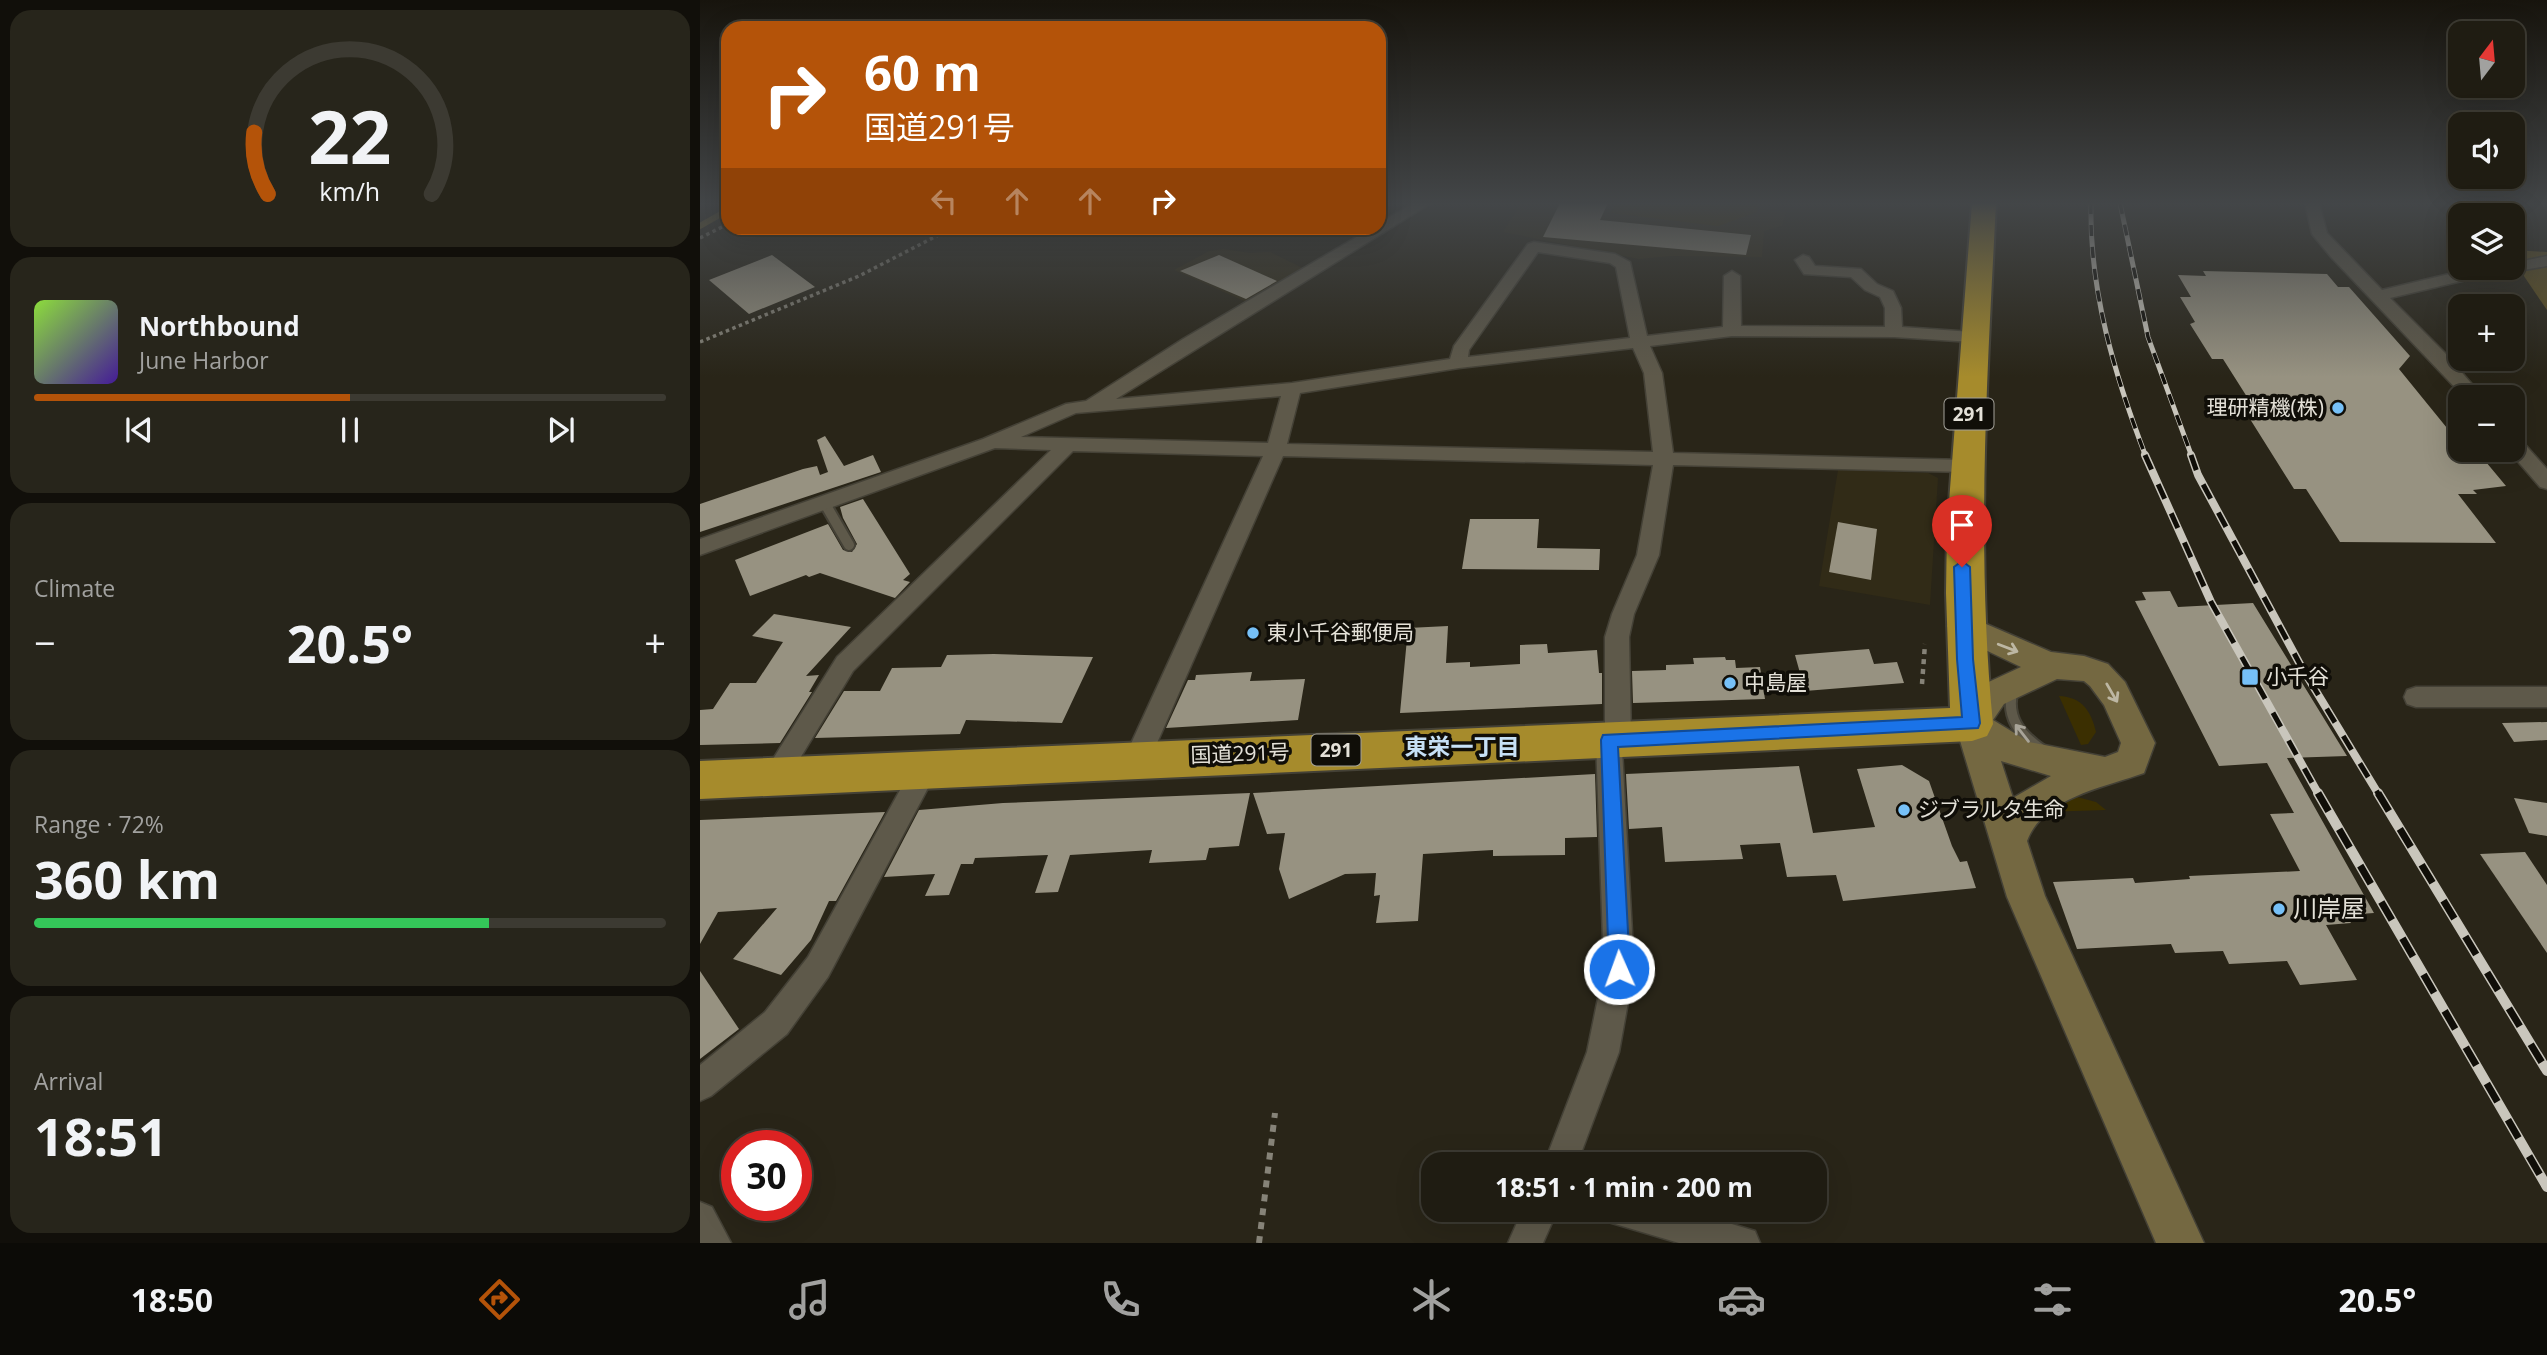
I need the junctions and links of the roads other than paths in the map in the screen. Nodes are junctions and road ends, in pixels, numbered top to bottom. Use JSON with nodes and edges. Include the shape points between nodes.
{"nodes":[{"id":1,"x":1327,"y":261,"type":"edge"},
{"id":2,"x":1524,"y":261,"type":"edge"},
{"id":3,"x":1618,"y":261,"type":"edge"},
{"id":4,"x":1804,"y":261,"type":"edge"},
{"id":5,"x":1979,"y":261,"type":"edge"},
{"id":6,"x":2346,"y":261,"type":"edge"},
{"id":7,"x":2547,"y":261,"type":"edge"},
{"id":8,"x":2525,"y":266,"type":"edge"},
{"id":9,"x":1732,"y":276,"type":"dead end"},
{"id":10,"x":2448,"y":279,"type":"edge"},
{"id":11,"x":2379,"y":296,"type":"junction"},
{"id":12,"x":1732,"y":331,"type":"junction"},
{"id":13,"x":1894,"y":332,"type":"junction"},
{"id":14,"x":1972,"y":337,"type":"junction"},
{"id":15,"x":1639,"y":341,"type":"junction"},
{"id":16,"x":1459,"y":363,"type":"junction"},
{"id":17,"x":2463,"y":385,"type":"edge"},
{"id":18,"x":1292,"y":389,"type":"junction"},
{"id":19,"x":1091,"y":407,"type":"junction"},
{"id":20,"x":990,"y":443,"type":"junction"},
{"id":21,"x":1069,"y":444,"type":"junction"},
{"id":22,"x":1275,"y":451,"type":"junction"},
{"id":23,"x":2525,"y":457,"type":"edge"},
{"id":24,"x":1664,"y":461,"type":"junction"},
{"id":25,"x":1966,"y":466,"type":"junction"},
{"id":26,"x":2547,"y":482,"type":"edge"},
{"id":27,"x":824,"y":502,"type":"junction"},
{"id":28,"x":849,"y":545,"type":"dead end"},
{"id":29,"x":700,"y":547,"type":"edge"},
{"id":30,"x":1963,"y":626,"type":"junction"},
{"id":31,"x":2055,"y":666,"type":"junction"},
{"id":32,"x":2015,"y":684,"type":"junction"},
{"id":33,"x":2416,"y":697,"type":"dead end"},
{"id":34,"x":2547,"y":697,"type":"edge"},
{"id":35,"x":1972,"y":723,"type":"junction"},
{"id":36,"x":1614,"y":740,"type":"junction"},
{"id":37,"x":1137,"y":759,"type":"junction"},
{"id":38,"x":2065,"y":765,"type":"junction"},
{"id":39,"x":925,"y":769,"type":"junction"},
{"id":40,"x":2108,"y":772,"type":"junction"},
{"id":41,"x":776,"y":775,"type":"junction"},
{"id":42,"x":700,"y":780,"type":"edge"},
{"id":43,"x":2008,"y":842,"type":"junction"},
{"id":44,"x":700,"y":1085,"type":"edge"},
{"id":45,"x":1565,"y":1152,"type":"edge"},
{"id":46,"x":700,"y":1219,"type":"edge"},
{"id":47,"x":1535,"y":1222,"type":"edge"},
{"id":48,"x":1665,"y":1222,"type":"edge"},
{"id":49,"x":715,"y":1243,"type":"edge"},
{"id":50,"x":1525,"y":1243,"type":"edge"},
{"id":51,"x":1743,"y":1243,"type":"edge"},
{"id":52,"x":2180,"y":1243,"type":"edge"}],
"edges":[{"from":1,"to":19,"type":"street"},
{"from":2,"to":16,"type":"street","via":[[1460,350]]},
{"from":3,"to":15,"type":"street","via":[[1623,265]]},
{"from":4,"to":13,"type":"street","via":[[1810,271],[1855,272],[1887,294]]},
{"from":5,"to":14,"type":"highway","number":"291"},
{"from":6,"to":11,"type":"street"},
{"from":7,"to":8,"type":"street"},
{"from":9,"to":12,"type":"street"},
{"from":10,"to":11,"type":"street"},
{"from":11,"to":17,"type":"street"},
{"from":12,"to":13,"type":"street"},
{"from":12,"to":15,"type":"street"},
{"from":13,"to":14,"type":"street"},
{"from":14,"to":25,"type":"highway","number":"291"},
{"from":15,"to":16,"type":"street"},
{"from":15,"to":24,"type":"street","via":[[1653,373]]},
{"from":16,"to":18,"type":"street"},
{"from":18,"to":19,"type":"street"},
{"from":18,"to":22,"type":"street"},
{"from":19,"to":20,"type":"street","via":[[1073,408]]},
{"from":20,"to":21,"type":"street"},
{"from":20,"to":27,"type":"street"},
{"from":21,"to":22,"type":"street"},
{"from":21,"to":41,"type":"street","via":[[845,664]]},
{"from":22,"to":24,"type":"street"},
{"from":22,"to":37,"type":"street"},
{"from":23,"to":26,"type":"street"},
{"from":24,"to":25,"type":"street"},
{"from":24,"to":36,"type":"street","via":[[1648,555],[1617,637]]},
{"from":25,"to":30,"type":"highway","number":"291"},
{"from":27,"to":28,"type":"lane"},
{"from":27,"to":29,"type":"street"},
{"from":30,"to":31,"type":"street","one_way":true,"via":[[1991,642]]},
{"from":30,"to":35,"type":"highway","number":"291"},
{"from":31,"to":32,"type":"street"},
{"from":31,"to":40,"type":"street","one_way":true,"via":[[2089,670],[2111,688],[2138,743],[2132,762]]},
{"from":32,"to":35,"type":"street","via":[[1992,695]]},
{"from":38,"to":32,"type":"lane","one_way":true,"via":[[2031,743],[2017,727],[2008,701]]},
{"from":33,"to":34,"type":"street"},
{"from":35,"to":36,"type":"highway","name":"国道291号","number":"291"},
{"from":35,"to":38,"type":"street","via":[[2006,748]]},
{"from":35,"to":43,"type":"street"},
{"from":36,"to":37,"type":"highway","name":"国道291号","number":"291"},
{"from":36,"to":45,"type":"street","via":[[1619,969],[1603,1052]]},
{"from":37,"to":39,"type":"highway","name":"国道291号","number":"291"},
{"from":38,"to":40,"type":"street"},
{"from":39,"to":41,"type":"highway","name":"国道291号","number":"291"},
{"from":39,"to":44,"type":"street","via":[[818,967],[776,1023]]},
{"from":40,"to":43,"type":"street","via":[[2037,800],[2016,818]]},
{"from":41,"to":42,"type":"highway","name":"国道291号","number":"291"},
{"from":43,"to":52,"type":"street","via":[[2031,909]]},
{"from":46,"to":49,"type":"street"},
{"from":47,"to":50,"type":"street"},
{"from":48,"to":51,"type":"street"}]}
